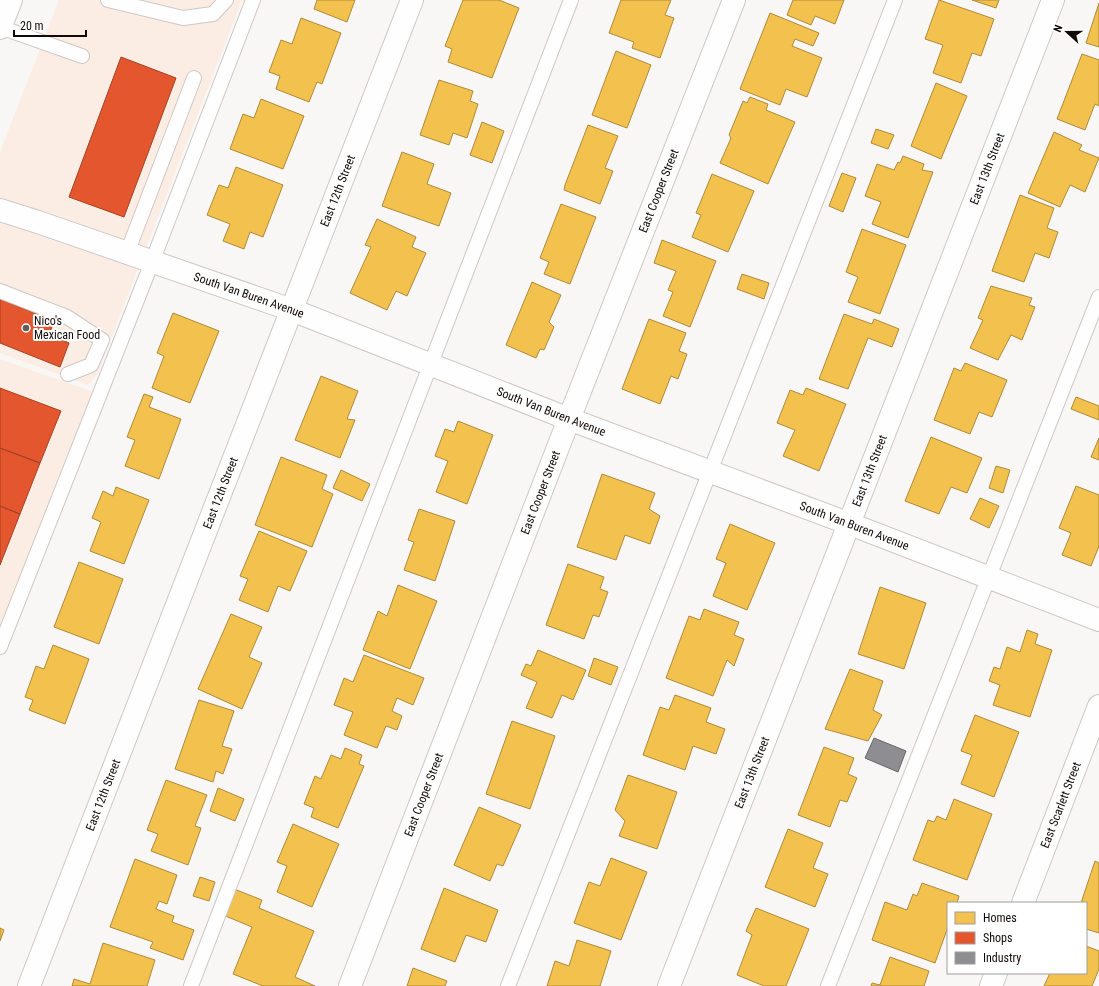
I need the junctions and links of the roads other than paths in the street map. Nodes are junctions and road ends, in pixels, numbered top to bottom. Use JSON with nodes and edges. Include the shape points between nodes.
{"nodes":[{"id":1,"x":11,"y":0,"type":"edge"},
{"id":2,"x":108,"y":0,"type":"edge"},
{"id":3,"x":226,"y":0,"type":"edge"},
{"id":4,"x":253,"y":0,"type":"edge"},
{"id":5,"x":412,"y":0,"type":"edge"},
{"id":6,"x":571,"y":0,"type":"edge"},
{"id":7,"x":734,"y":0,"type":"edge"},
{"id":8,"x":895,"y":0,"type":"edge"},
{"id":9,"x":1053,"y":0,"type":"edge"},
{"id":10,"x":0,"y":27,"type":"edge"},
{"id":11,"x":82,"y":56,"type":"dead end"},
{"id":12,"x":194,"y":78,"type":"dead end"},
{"id":13,"x":0,"y":196,"type":"edge"},
{"id":14,"x":0,"y":210,"type":"edge"},
{"id":15,"x":38,"y":222,"type":"junction"},
{"id":16,"x":127,"y":253,"type":"junction"},
{"id":17,"x":152,"y":262,"type":"junction"},
{"id":18,"x":0,"y":291,"type":"edge"},
{"id":19,"x":1099,"y":297,"type":"edge"},
{"id":20,"x":292,"y":310,"type":"junction"},
{"id":21,"x":431,"y":364,"type":"junction"},
{"id":22,"x":68,"y":374,"type":"dead end"},
{"id":23,"x":569,"y":419,"type":"junction"},
{"id":24,"x":710,"y":472,"type":"junction"},
{"id":25,"x":850,"y":524,"type":"junction"},
{"id":26,"x":989,"y":578,"type":"junction"},
{"id":27,"x":1099,"y":620,"type":"edge"},
{"id":28,"x":0,"y":647,"type":"edge"},
{"id":29,"x":1099,"y":706,"type":"edge"},
{"id":30,"x":1023,"y":902,"type":"edge"},
{"id":31,"x":996,"y":974,"type":"edge"},
{"id":32,"x":29,"y":986,"type":"edge"},
{"id":33,"x":192,"y":986,"type":"edge"},
{"id":34,"x":350,"y":986,"type":"edge"},
{"id":35,"x":508,"y":986,"type":"edge"},
{"id":36,"x":669,"y":986,"type":"edge"},
{"id":37,"x":828,"y":986,"type":"edge"},
{"id":38,"x":991,"y":986,"type":"edge"}],
"edges":[{"from":1,"to":10,"type":"street"},
{"from":2,"to":3,"type":"lane","via":[[183,18],[213,14]]},
{"from":4,"to":17,"type":"lane"},
{"from":5,"to":20,"type":"street","name":"East 12th Street"},
{"from":6,"to":21,"type":"lane"},
{"from":7,"to":23,"type":"street","name":"East Cooper Street"},
{"from":8,"to":24,"type":"lane"},
{"from":9,"to":25,"type":"street","name":"East 13th Street"},
{"from":10,"to":11,"type":"lane"},
{"from":12,"to":16,"type":"lane"},
{"from":13,"to":15,"type":"street"},
{"from":14,"to":15,"type":"street","name":"South Van Buren Avenue"},
{"from":15,"to":16,"type":"street","name":"South Van Buren Avenue"},
{"from":16,"to":17,"type":"street","name":"South Van Buren Avenue"},
{"from":17,"to":20,"type":"street","name":"South Van Buren Avenue"},
{"from":17,"to":28,"type":"lane"},
{"from":18,"to":22,"type":"lane","via":[[67,316],[102,340],[91,365]]},
{"from":19,"to":26,"type":"lane"},
{"from":20,"to":21,"type":"street","name":"South Van Buren Avenue"},
{"from":20,"to":32,"type":"street","name":"East 12th Street"},
{"from":21,"to":23,"type":"street","name":"South Van Buren Avenue"},
{"from":21,"to":33,"type":"lane"},
{"from":23,"to":24,"type":"street","name":"South Van Buren Avenue"},
{"from":23,"to":34,"type":"street","name":"East Cooper Street"},
{"from":24,"to":25,"type":"street","name":"South Van Buren Avenue"},
{"from":24,"to":35,"type":"lane"},
{"from":25,"to":26,"type":"street","name":"South Van Buren Avenue"},
{"from":25,"to":36,"type":"street","name":"East 13th Street"},
{"from":26,"to":27,"type":"street","name":"South Van Buren Avenue"},
{"from":26,"to":37,"type":"lane"},
{"from":29,"to":30,"type":"street","name":"East Scarlett Street"},
{"from":31,"to":38,"type":"street"}]}
